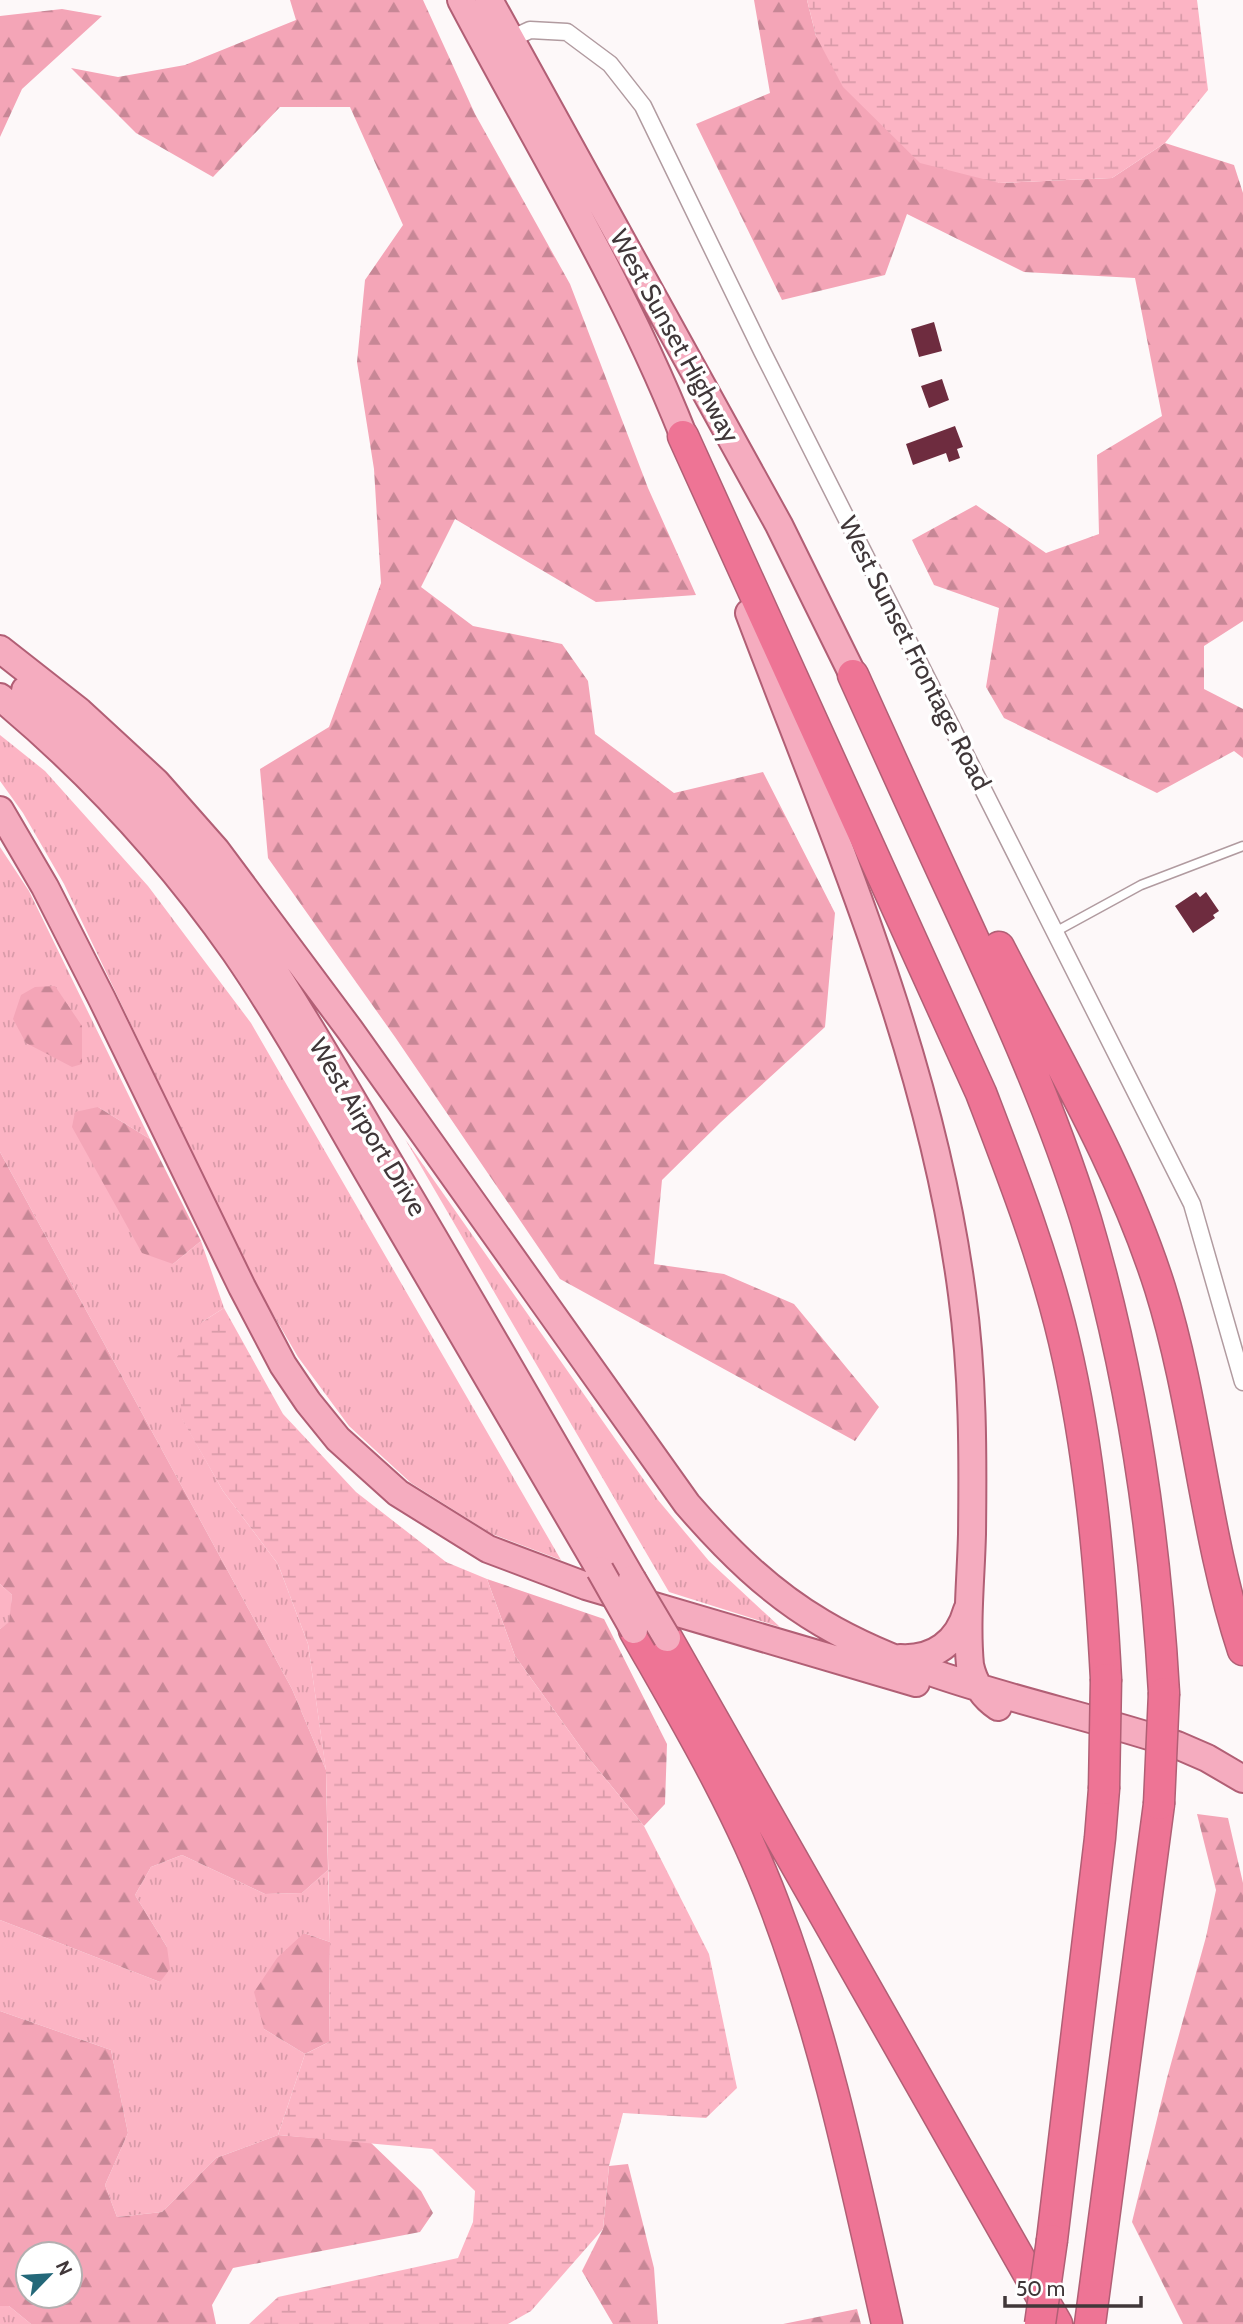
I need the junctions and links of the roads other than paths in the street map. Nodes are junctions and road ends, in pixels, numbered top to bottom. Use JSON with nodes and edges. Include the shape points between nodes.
{"nodes":[{"id":1,"x":461,"y":0,"type":"edge"},
{"id":2,"x":489,"y":0,"type":"edge"},
{"id":3,"x":498,"y":44,"type":"junction"},
{"id":4,"x":683,"y":436,"type":"junction"},
{"id":5,"x":0,"y":649,"type":"edge"},
{"id":6,"x":0,"y":669,"type":"edge"},
{"id":7,"x":853,"y":675,"type":"junction"},
{"id":8,"x":0,"y":698,"type":"edge"},
{"id":9,"x":0,"y":810,"type":"edge"},
{"id":10,"x":1243,"y":846,"type":"edge"},
{"id":11,"x":1055,"y":932,"type":"junction"},
{"id":12,"x":1237,"y":1339,"type":"edge"},
{"id":13,"x":1243,"y":1382,"type":"edge"},
{"id":14,"x":971,"y":1591,"type":"junction"},
{"id":15,"x":634,"y":1630,"type":"joint"},
{"id":16,"x":667,"y":1638,"type":"joint"},
{"id":17,"x":1243,"y":1650,"type":"edge"},
{"id":18,"x":892,"y":1657,"type":"junction"},
{"id":19,"x":978,"y":1686,"type":"junction"},
{"id":20,"x":998,"y":1707,"type":"junction"},
{"id":21,"x":1243,"y":1779,"type":"edge"},
{"id":22,"x":1243,"y":1797,"type":"edge"},
{"id":23,"x":887,"y":2324,"type":"edge"},
{"id":24,"x":1040,"y":2324,"type":"edge"},
{"id":25,"x":1057,"y":2324,"type":"edge"},
{"id":26,"x":1090,"y":2324,"type":"edge"}],
"edges":[{"from":1,"to":3,"type":"main road","name":"West Sunset Highway"},
{"from":2,"to":3,"type":"main road","name":"West Sunset Highway"},
{"from":3,"to":4,"type":"main road","name":"West Sunset Highway"},
{"from":3,"to":7,"type":"main road","name":"West Sunset Highway","via":[[779,525]]},
{"from":3,"to":11,"type":"street","name":"West Sunset Frontage Road","via":[[530,30],[567,32],[611,64],[643,106]]},
{"from":4,"to":14,"type":"main road","name":"West Sunset Highway","via":[[894,1001],[934,1140],[960,1277],[968,1354],[973,1454]]},
{"from":4,"to":24,"type":"highway","bridge":true,"via":[[976,1080],[1049,1286],[1076,1404],[1090,1483],[1101,1601],[1104,1789]]},
{"from":5,"to":18,"type":"main road","via":[[79,711],[156,782],[216,850],[350,1030],[610,1399],[723,1545],[800,1610]]},
{"from":6,"to":16,"type":"main road","name":"West Airport Drive","bridge":true,"via":[[137,796],[195,862],[255,942]]},
{"from":7,"to":17,"type":"highway","via":[[976,902],[1136,1221],[1170,1322]]},
{"from":7,"to":26,"type":"highway","bridge":true,"via":[[1031,1070],[1085,1219],[1120,1350],[1142,1466],[1164,1693],[1159,1804]]},
{"from":8,"to":15,"type":"main road","name":"West Airport Drive","bridge":true,"via":[[56,746],[126,817],[235,953],[299,1054]]},
{"from":9,"to":20,"type":"main road","via":[[52,899],[284,1365],[338,1439],[398,1493],[488,1549],[552,1575]]},
{"from":10,"to":11,"type":"lane","via":[[1141,885]]},
{"from":11,"to":12,"type":"street","name":"West Sunset Frontage Road","via":[[1192,1204]]},
{"from":12,"to":13,"type":"street","name":"West Sunset Frontage Road"},
{"from":14,"to":18,"type":"main road","via":[[961,1628],[950,1642],[921,1657]]},
{"from":14,"to":19,"type":"main road","via":[[969,1659]]},
{"from":15,"to":23,"type":"highway","via":[[717,1780],[773,1901],[822,2045]]},
{"from":16,"to":25,"type":"highway"},
{"from":18,"to":19,"type":"main road"},
{"from":19,"to":20,"type":"main road"},
{"from":19,"to":21,"type":"main road","via":[[1177,1745]]},
{"from":20,"to":22,"type":"main road","via":[[1175,1759]]}]}
